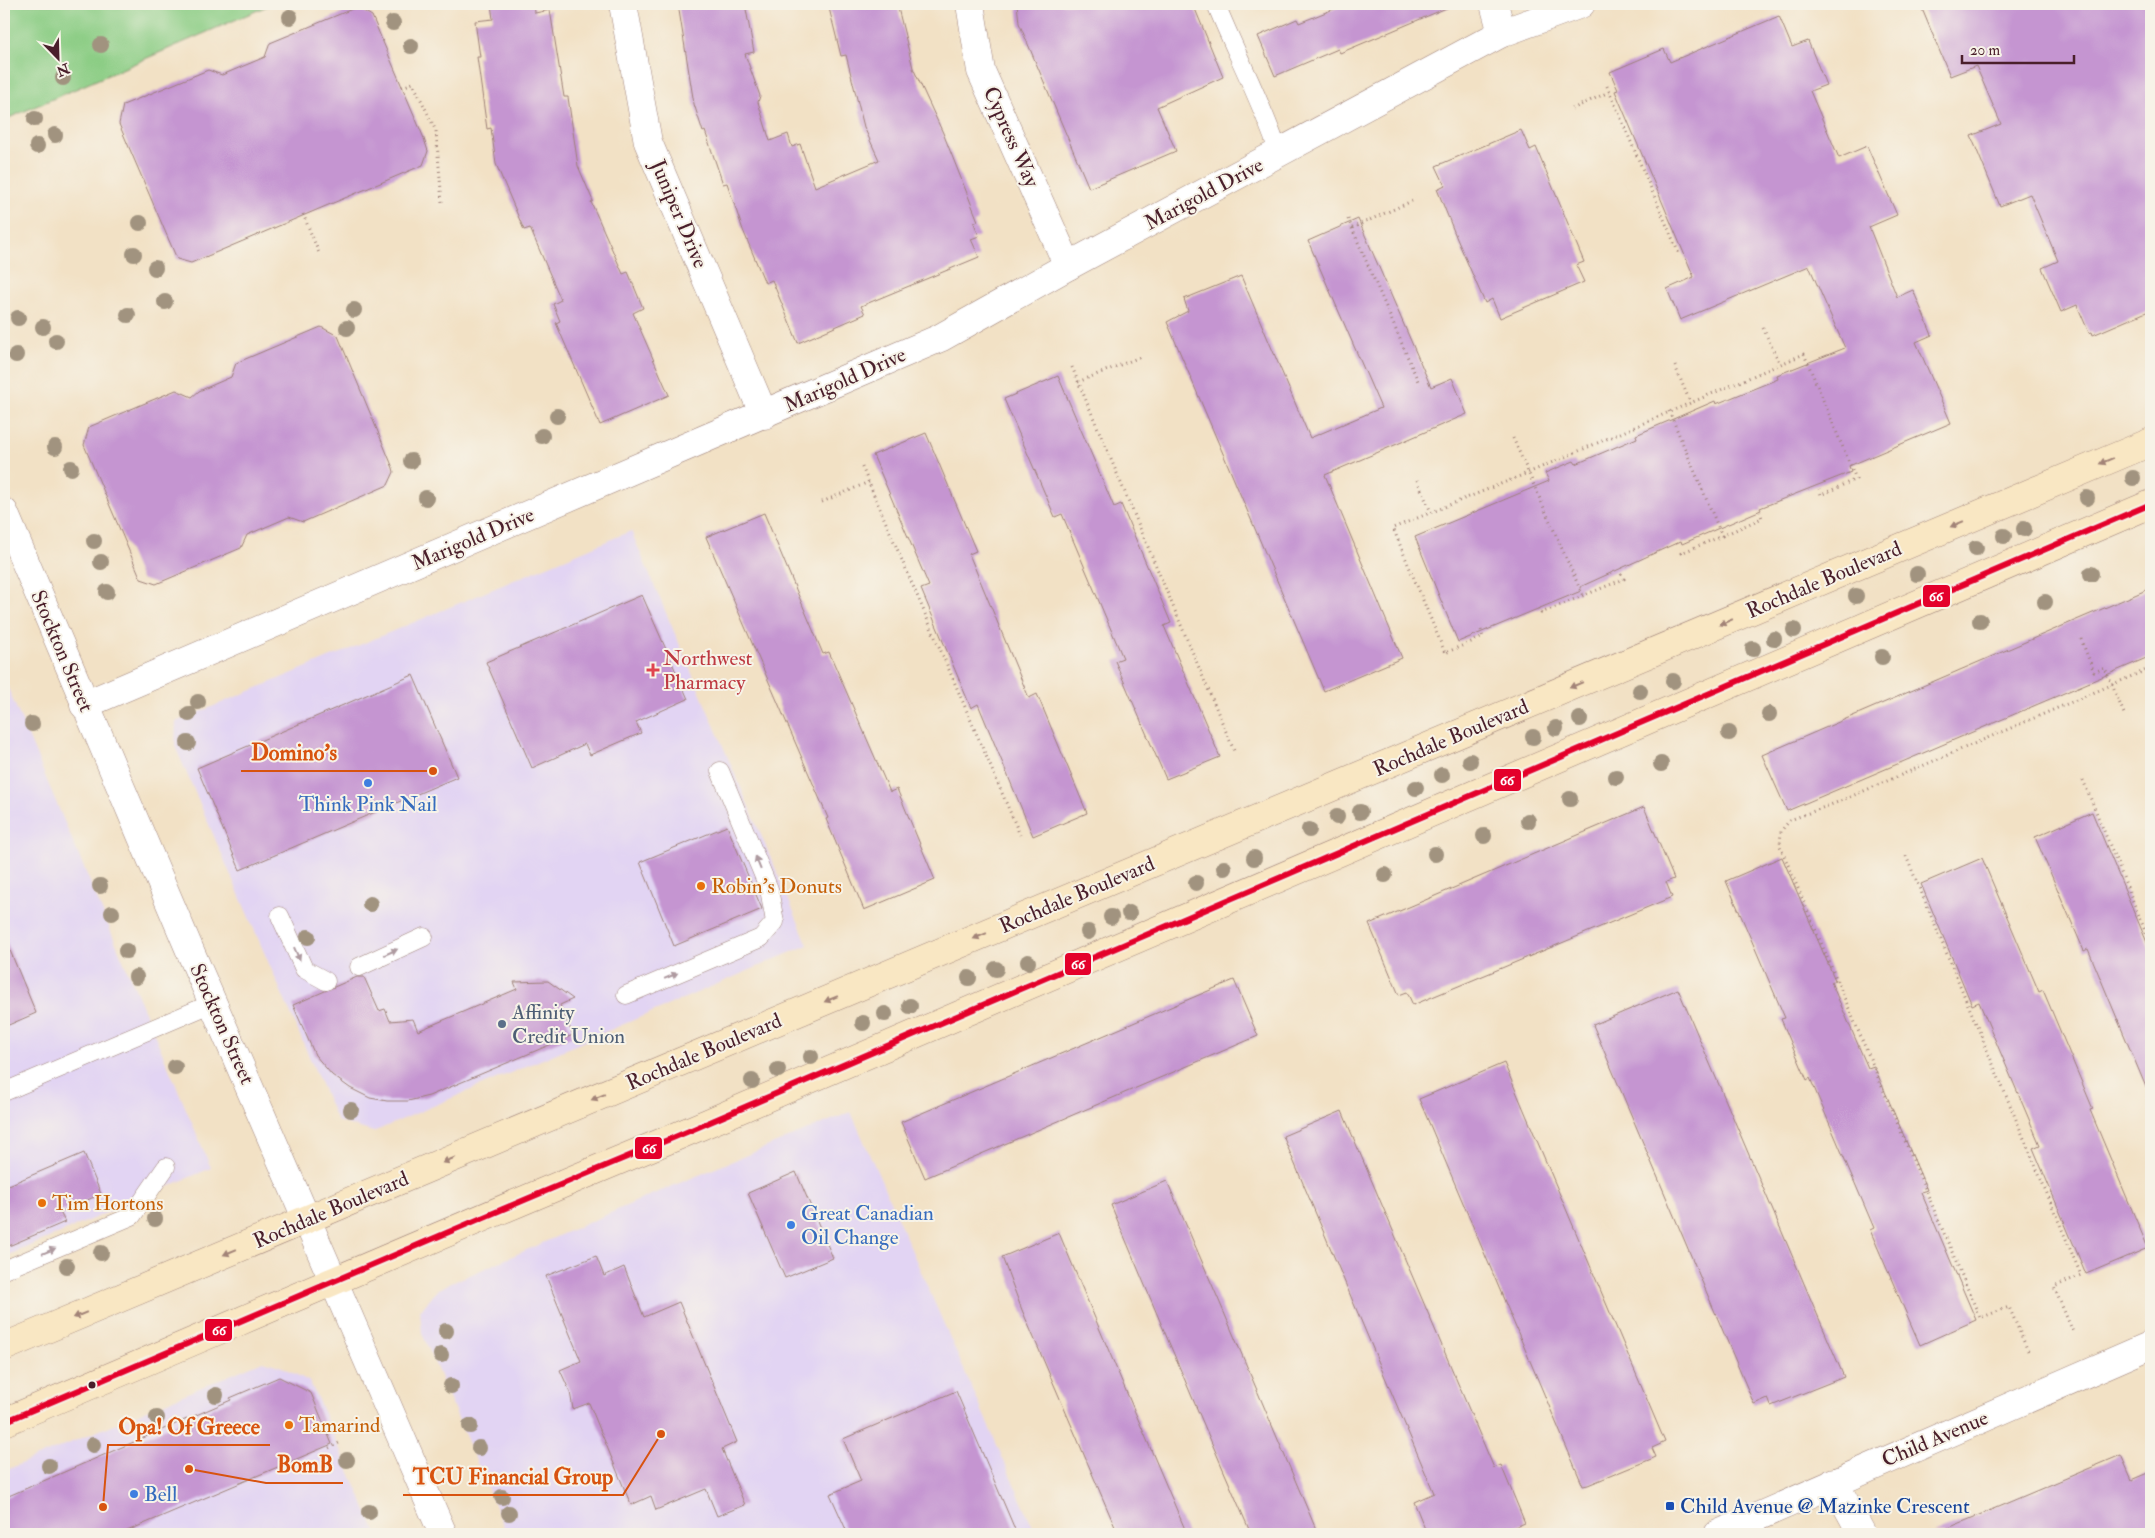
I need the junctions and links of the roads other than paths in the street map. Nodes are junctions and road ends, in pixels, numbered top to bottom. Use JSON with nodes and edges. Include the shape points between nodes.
{"nodes":[{"id":1,"x":623,"y":4,"type":"edge"},
{"id":2,"x":970,"y":4,"type":"edge"},
{"id":3,"x":1216,"y":4,"type":"edge"},
{"id":4,"x":1494,"y":4,"type":"edge"},
{"id":5,"x":1581,"y":4,"type":"edge"},
{"id":6,"x":1502,"y":33,"type":"junction"},
{"id":7,"x":1278,"y":154,"type":"junction"},
{"id":8,"x":1068,"y":266,"type":"junction"},
{"id":9,"x":764,"y":415,"type":"junction"},
{"id":10,"x":2151,"y":442,"type":"edge"},
{"id":11,"x":2151,"y":504,"type":"edge"},
{"id":12,"x":4,"y":512,"type":"edge"},
{"id":13,"x":84,"y":705,"type":"junction"},
{"id":14,"x":720,"y":771,"type":"dead end"},
{"id":15,"x":280,"y":916,"type":"dead end"},
{"id":16,"x":424,"y":938,"type":"dead end"},
{"id":17,"x":359,"y":967,"type":"dead end"},
{"id":18,"x":326,"y":981,"type":"dead end"},
{"id":19,"x":626,"y":995,"type":"dead end"},
{"id":20,"x":213,"y":1003,"type":"junction"},
{"id":21,"x":4,"y":1092,"type":"edge"},
{"id":22,"x":166,"y":1166,"type":"dead end"},
{"id":23,"x":307,"y":1220,"type":"junction"},
{"id":24,"x":4,"y":1270,"type":"edge"},
{"id":25,"x":334,"y":1282,"type":"junction"},
{"id":26,"x":2151,"y":1345,"type":"edge"},
{"id":27,"x":4,"y":1347,"type":"edge"},
{"id":28,"x":4,"y":1422,"type":"edge"},
{"id":29,"x":1834,"y":1482,"type":"junction"},
{"id":30,"x":443,"y":1534,"type":"edge"},
{"id":31,"x":1718,"y":1534,"type":"edge"},
{"id":32,"x":1862,"y":1534,"type":"edge"}],
"edges":[{"from":1,"to":9,"type":"street","name":"Juniper Drive","via":[[648,142]]},
{"from":2,"to":8,"type":"street","name":"Cypress Way","via":[[981,70]]},
{"from":3,"to":7,"type":"lane","via":[[1270,126]]},
{"from":4,"to":6,"type":"street"},
{"from":5,"to":6,"type":"street","name":"Marigold Drive"},
{"from":6,"to":7,"type":"street","name":"Marigold Drive"},
{"from":7,"to":8,"type":"street","name":"Marigold Drive"},
{"from":8,"to":9,"type":"street","name":"Marigold Drive","via":[[940,338]]},
{"from":9,"to":13,"type":"street","name":"Marigold Drive"},
{"from":10,"to":23,"type":"main road","name":"Rochdale Boulevard","one_way":true},
{"from":11,"to":25,"type":"main road"},
{"from":12,"to":13,"type":"street","name":"Stockton Street"},
{"from":13,"to":20,"type":"street","name":"Stockton Street"},
{"from":19,"to":14,"type":"lane","one_way":true,"via":[[760,938],[774,922],[769,889]]},
{"from":15,"to":18,"type":"lane","one_way":true,"via":[[304,969]]},
{"from":17,"to":16,"type":"lane","one_way":true},
{"from":20,"to":21,"type":"lane"},
{"from":20,"to":23,"type":"street","name":"Stockton Street"},
{"from":24,"to":22,"type":"lane","one_way":true,"via":[[132,1216]]},
{"from":23,"to":25,"type":"street","name":"Stockton Street"},
{"from":23,"to":27,"type":"main road","name":"Rochdale Boulevard","one_way":true},
{"from":25,"to":28,"type":"main road"},
{"from":25,"to":30,"type":"street","name":"Stockton Street"},
{"from":26,"to":29,"type":"street","name":"Child Avenue"},
{"from":29,"to":31,"type":"street","name":"Child Avenue"},
{"from":29,"to":32,"type":"street"}]}
